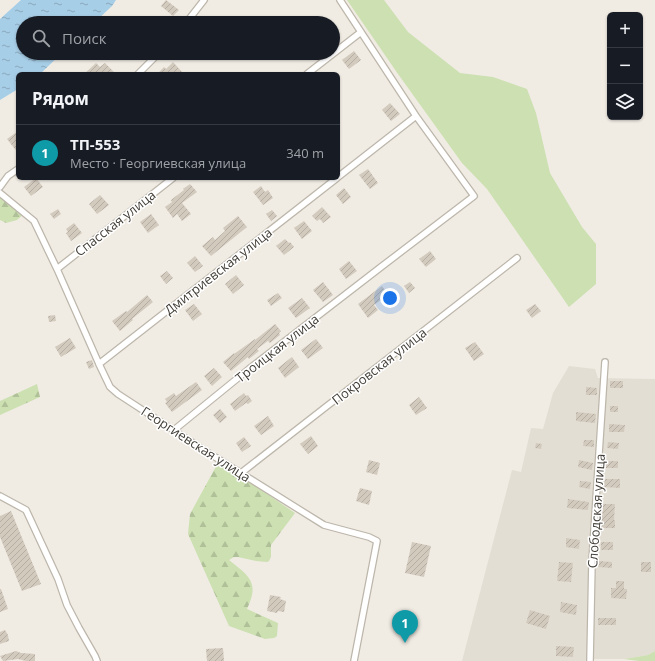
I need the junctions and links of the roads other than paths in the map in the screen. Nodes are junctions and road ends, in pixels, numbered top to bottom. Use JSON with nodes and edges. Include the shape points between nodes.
{"nodes":[{"id":1,"x":204,"y":0,"type":"edge"},
{"id":2,"x":340,"y":0,"type":"edge"},
{"id":3,"x":191,"y":16,"type":"edge"},
{"id":4,"x":361,"y":32,"type":"junction"},
{"id":5,"x":340,"y":48,"type":"edge"},
{"id":6,"x":152,"y":60,"type":"edge"},
{"id":7,"x":325,"y":60,"type":"edge"},
{"id":8,"x":140,"y":72,"type":"edge"},
{"id":9,"x":310,"y":72,"type":"edge"},
{"id":10,"x":416,"y":116,"type":"junction"},
{"id":11,"x":16,"y":171,"type":"edge"},
{"id":12,"x":340,"y":175,"type":"edge"},
{"id":13,"x":170,"y":180,"type":"edge"},
{"id":14,"x":333,"y":180,"type":"edge"},
{"id":15,"x":0,"y":187,"type":"edge"},
{"id":16,"x":0,"y":193,"type":"edge"},
{"id":17,"x":517,"y":258,"type":"dead end"},
{"id":18,"x":57,"y":268,"type":"junction"},
{"id":19,"x":605,"y":362,"type":"dead end"},
{"id":20,"x":99,"y":364,"type":"junction"},
{"id":21,"x":174,"y":430,"type":"junction"},
{"id":22,"x":241,"y":473,"type":"junction"},
{"id":23,"x":0,"y":496,"type":"edge"},
{"id":24,"x":97,"y":661,"type":"edge"},
{"id":25,"x":354,"y":661,"type":"edge"},
{"id":26,"x":590,"y":661,"type":"edge"}],
"edges":[{"from":1,"to":3,"type":"street"},
{"from":2,"to":4,"type":"street"},
{"from":4,"to":5,"type":"street"},
{"from":4,"to":10,"type":"street"},
{"from":6,"to":8,"type":"street"},
{"from":7,"to":9,"type":"street"},
{"from":10,"to":12,"type":"street","name":"Дмитриевская улица"},
{"from":10,"to":21,"type":"street","name":"Троицкая улица","via":[[474,196],[381,266]]},
{"from":11,"to":15,"type":"street","via":[[8,176]]},
{"from":13,"to":18,"type":"street","name":"Спасская улица"},
{"from":14,"to":20,"type":"street","name":"Дмитриевская улица"},
{"from":16,"to":18,"type":"street","name":"Георгиевская улица","via":[[34,221]]},
{"from":17,"to":22,"type":"street","name":"Покровская улица"},
{"from":18,"to":20,"type":"street","name":"Георгиевская улица"},
{"from":19,"to":26,"type":"street","name":"Слободская улица","via":[[592,561]]},
{"from":20,"to":21,"type":"street","name":"Георгиевская улица","via":[[110,387]]},
{"from":21,"to":22,"type":"street","name":"Георгиевская улица"},
{"from":22,"to":25,"type":"street","name":"Георгиевская улица","via":[[324,525],[377,541]]},
{"from":23,"to":24,"type":"street","via":[[26,510],[58,579],[67,605]]}]}
